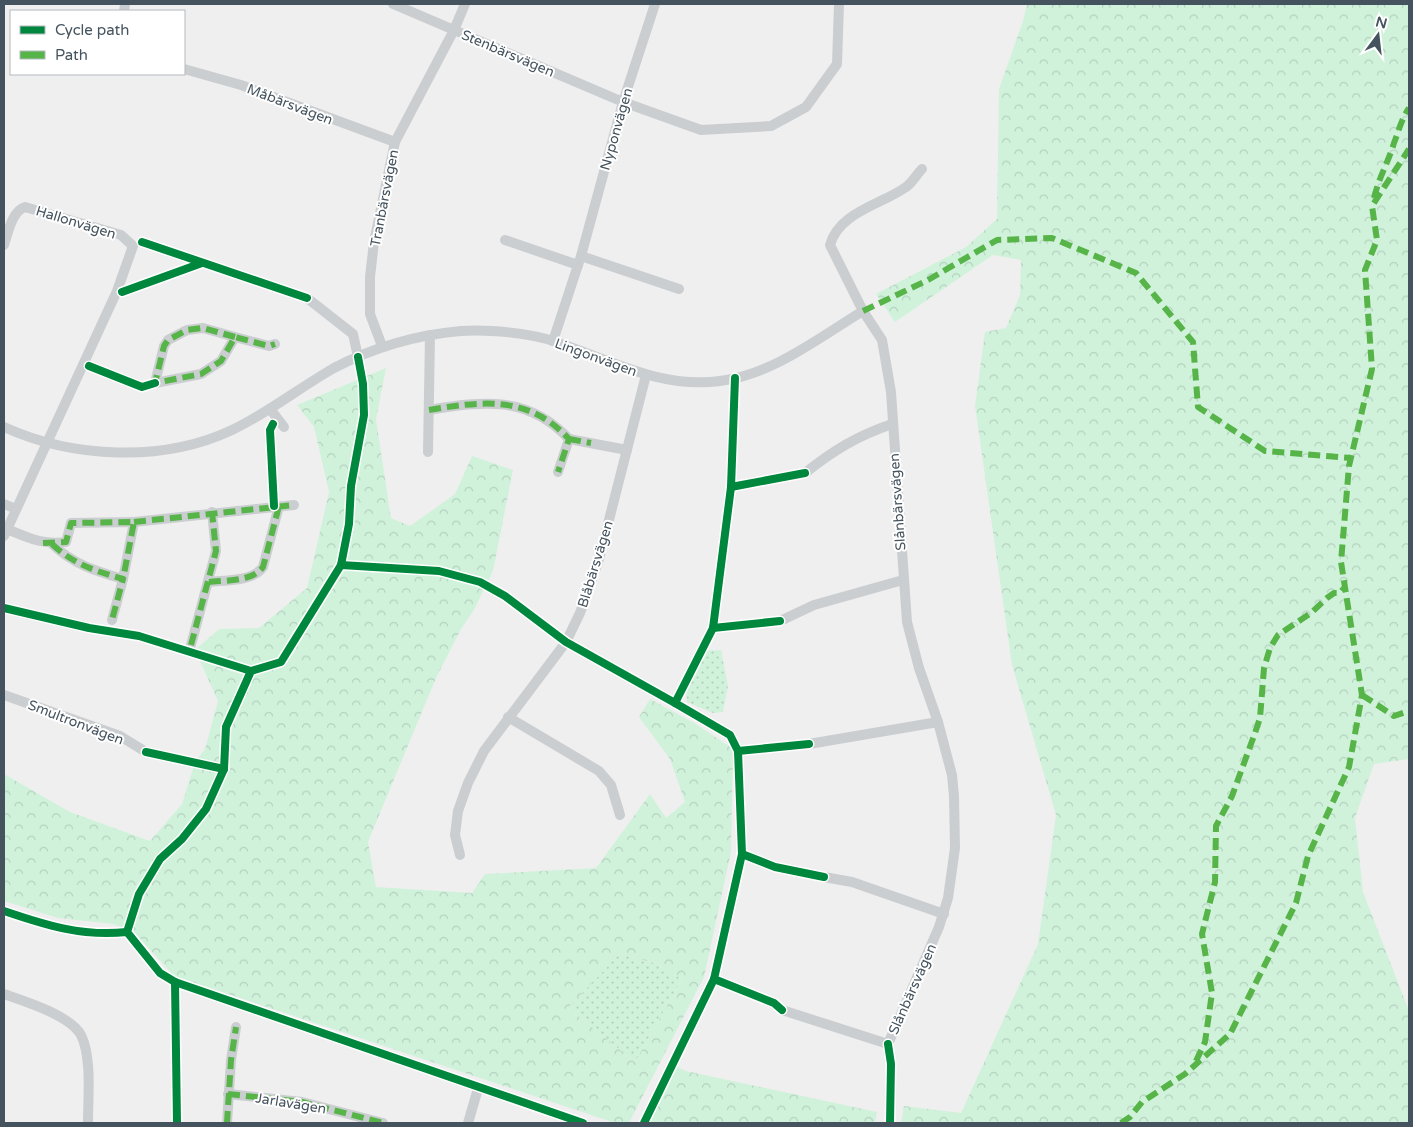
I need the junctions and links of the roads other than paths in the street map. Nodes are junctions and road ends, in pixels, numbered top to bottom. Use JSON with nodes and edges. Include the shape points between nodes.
{"nodes":[{"id":1,"x":394,"y":4,"type":"edge"},
{"id":2,"x":465,"y":4,"type":"edge"},
{"id":3,"x":656,"y":4,"type":"edge"},
{"id":4,"x":839,"y":4,"type":"edge"},
{"id":5,"x":454,"y":30,"type":"junction"},
{"id":6,"x":185,"y":70,"type":"edge"},
{"id":7,"x":623,"y":102,"type":"junction"},
{"id":8,"x":395,"y":142,"type":"junction"},
{"id":9,"x":922,"y":169,"type":"dead end"},
{"id":10,"x":505,"y":240,"type":"dead end"},
{"id":11,"x":4,"y":245,"type":"edge"},
{"id":12,"x":580,"y":260,"type":"junction"},
{"id":13,"x":678,"y":289,"type":"dead end"},
{"id":14,"x":307,"y":298,"type":"dead end"},
{"id":15,"x":863,"y":311,"type":"junction"},
{"id":16,"x":430,"y":335,"type":"junction"},
{"id":17,"x":234,"y":337,"type":"junction"},
{"id":18,"x":554,"y":341,"type":"junction"},
{"id":19,"x":275,"y":344,"type":"dead end"},
{"id":20,"x":382,"y":346,"type":"junction"},
{"id":21,"x":358,"y":357,"type":"junction"},
{"id":22,"x":646,"y":375,"type":"junction"},
{"id":23,"x":270,"y":410,"type":"junction"},
{"id":24,"x":429,"y":410,"type":"junction"},
{"id":25,"x":892,"y":424,"type":"junction"},
{"id":26,"x":4,"y":427,"type":"edge"},
{"id":27,"x":284,"y":427,"type":"dead end"},
{"id":28,"x":569,"y":439,"type":"junction"},
{"id":29,"x":48,"y":443,"type":"junction"},
{"id":30,"x":627,"y":450,"type":"junction"},
{"id":31,"x":428,"y":452,"type":"dead end"},
{"id":32,"x":558,"y":472,"type":"dead end"},
{"id":33,"x":805,"y":473,"type":"dead end"},
{"id":34,"x":4,"y":504,"type":"edge"},
{"id":35,"x":294,"y":505,"type":"dead end"},
{"id":36,"x":279,"y":506,"type":"junction"},
{"id":37,"x":16,"y":509,"type":"junction"},
{"id":38,"x":212,"y":512,"type":"junction"},
{"id":39,"x":134,"y":522,"type":"junction"},
{"id":40,"x":5,"y":533,"type":"edge"},
{"id":41,"x":47,"y":543,"type":"junction"},
{"id":42,"x":123,"y":579,"type":"junction"},
{"id":43,"x":903,"y":580,"type":"junction"},
{"id":44,"x":209,"y":582,"type":"junction"},
{"id":45,"x":112,"y":620,"type":"dead end"},
{"id":46,"x":780,"y":620,"type":"dead end"},
{"id":47,"x":191,"y":645,"type":"dead end"},
{"id":48,"x":4,"y":695,"type":"edge"},
{"id":49,"x":508,"y":717,"type":"junction"},
{"id":50,"x":938,"y":722,"type":"junction"},
{"id":51,"x":809,"y":744,"type":"dead end"},
{"id":52,"x":146,"y":752,"type":"dead end"},
{"id":53,"x":620,"y":815,"type":"dead end"},
{"id":54,"x":460,"y":855,"type":"dead end"},
{"id":55,"x":824,"y":877,"type":"dead end"},
{"id":56,"x":944,"y":914,"type":"junction"},
{"id":57,"x":4,"y":994,"type":"edge"},
{"id":58,"x":782,"y":1010,"type":"dead end"},
{"id":59,"x":236,"y":1026,"type":"dead end"},
{"id":60,"x":477,"y":1092,"type":"dead end"},
{"id":61,"x":228,"y":1094,"type":"junction"},
{"id":62,"x":88,"y":1123,"type":"edge"},
{"id":63,"x":227,"y":1123,"type":"edge"},
{"id":64,"x":383,"y":1123,"type":"edge"},
{"id":65,"x":468,"y":1123,"type":"edge"}],
"edges":[{"from":1,"to":5,"type":"street","name":"Stenbärsvägen"},
{"from":2,"to":5,"type":"street","name":"Tranbärsvägen"},
{"from":3,"to":7,"type":"street","name":"Nyponvägen"},
{"from":4,"to":7,"type":"street","name":"Stenbärsvägen","via":[[837,64],[806,107],[771,126],[701,130]]},
{"from":5,"to":7,"type":"street","name":"Stenbärsvägen"},
{"from":5,"to":8,"type":"street","name":"Tranbärsvägen"},
{"from":6,"to":8,"type":"street","name":"Måbärsvägen","via":[[241,85]]},
{"from":7,"to":12,"type":"street","name":"Nyponvägen"},
{"from":8,"to":20,"type":"street","name":"Tranbärsvägen","via":[[370,277],[370,314]]},
{"from":9,"to":15,"type":"street","name":"Slånbärsvägen","via":[[908,186],[849,219],[834,232],[830,245]]},
{"from":10,"to":12,"type":"street"},
{"from":11,"to":29,"type":"street","name":"Hallonvägen","via":[[15,215],[25,207],[121,235],[133,246],[120,283]]},
{"from":12,"to":13,"type":"street"},
{"from":12,"to":18,"type":"street","name":"Nyponvägen"},
{"from":14,"to":21,"type":"street","via":[[352,334]]},
{"from":15,"to":22,"type":"street","name":"Lingonvägen","via":[[781,359],[735,378],[686,382]]},
{"from":15,"to":25,"type":"street","name":"Slånbärsvägen","via":[[882,340],[891,392]]},
{"from":16,"to":18,"type":"street","name":"Lingonvägen","via":[[487,330]]},
{"from":16,"to":20,"type":"street","name":"Lingonvägen"},
{"from":16,"to":24,"type":"street"},
{"from":17,"to":17,"type":"street","via":[[221,361],[201,374],[155,383],[168,340],[187,330],[203,328]]},
{"from":17,"to":19,"type":"street","via":[[269,346]]},
{"from":18,"to":22,"type":"street","name":"Lingonvägen"},
{"from":20,"to":21,"type":"street","name":"Lingonvägen"},
{"from":21,"to":23,"type":"street","name":"Lingonvägen","via":[[333,369]]},
{"from":22,"to":30,"type":"street","name":"Blåbärsvägen"},
{"from":23,"to":27,"type":"street"},
{"from":23,"to":29,"type":"street","name":"Lingonvägen","via":[[230,431],[191,444],[147,451],[94,452]]},
{"from":24,"to":28,"type":"street","via":[[468,403],[511,405],[554,423]]},
{"from":24,"to":31,"type":"street"},
{"from":25,"to":33,"type":"street","via":[[835,449]]},
{"from":25,"to":43,"type":"street","name":"Slånbärsvägen"},
{"from":26,"to":29,"type":"street","name":"Lingonvägen"},
{"from":28,"to":30,"type":"street"},
{"from":28,"to":32,"type":"street"},
{"from":29,"to":37,"type":"street"},
{"from":30,"to":49,"type":"street","name":"Blåbärsvägen","via":[[595,573],[580,613],[566,642]]},
{"from":34,"to":37,"type":"street"},
{"from":35,"to":36,"type":"street"},
{"from":36,"to":38,"type":"street"},
{"from":36,"to":44,"type":"street","via":[[260,572],[246,578]]},
{"from":37,"to":40,"type":"street"},
{"from":38,"to":39,"type":"street"},
{"from":38,"to":44,"type":"street","via":[[216,551]]},
{"from":39,"to":41,"type":"street","via":[[70,523],[66,542]]},
{"from":39,"to":42,"type":"street"},
{"from":40,"to":41,"type":"street"},
{"from":41,"to":42,"type":"street","via":[[89,570]]},
{"from":42,"to":45,"type":"street"},
{"from":43,"to":46,"type":"street","via":[[814,605]]},
{"from":43,"to":50,"type":"street","name":"Slånbärsvägen","via":[[907,622]]},
{"from":44,"to":47,"type":"street"},
{"from":48,"to":52,"type":"street","name":"Smultronvägen","via":[[120,736]]},
{"from":49,"to":53,"type":"street","via":[[599,771],[611,785]]},
{"from":49,"to":54,"type":"street","name":"Blåbärsvägen","via":[[484,751],[458,811],[455,835]]},
{"from":50,"to":51,"type":"street"},
{"from":50,"to":56,"type":"street","name":"Slånbärsvägen","via":[[952,774],[956,818],[955,848]]},
{"from":55,"to":56,"type":"street","via":[[852,882]]},
{"from":56,"to":58,"type":"street","name":"Slånbärsvägen","via":[[888,1044]]},
{"from":57,"to":62,"type":"street","via":[[42,1007],[80,1034],[86,1052]]},
{"from":59,"to":61,"type":"street"},
{"from":60,"to":65,"type":"street"},
{"from":61,"to":63,"type":"street"},
{"from":61,"to":64,"type":"street","name":"Jarlavägen","via":[[302,1102]]}]}
